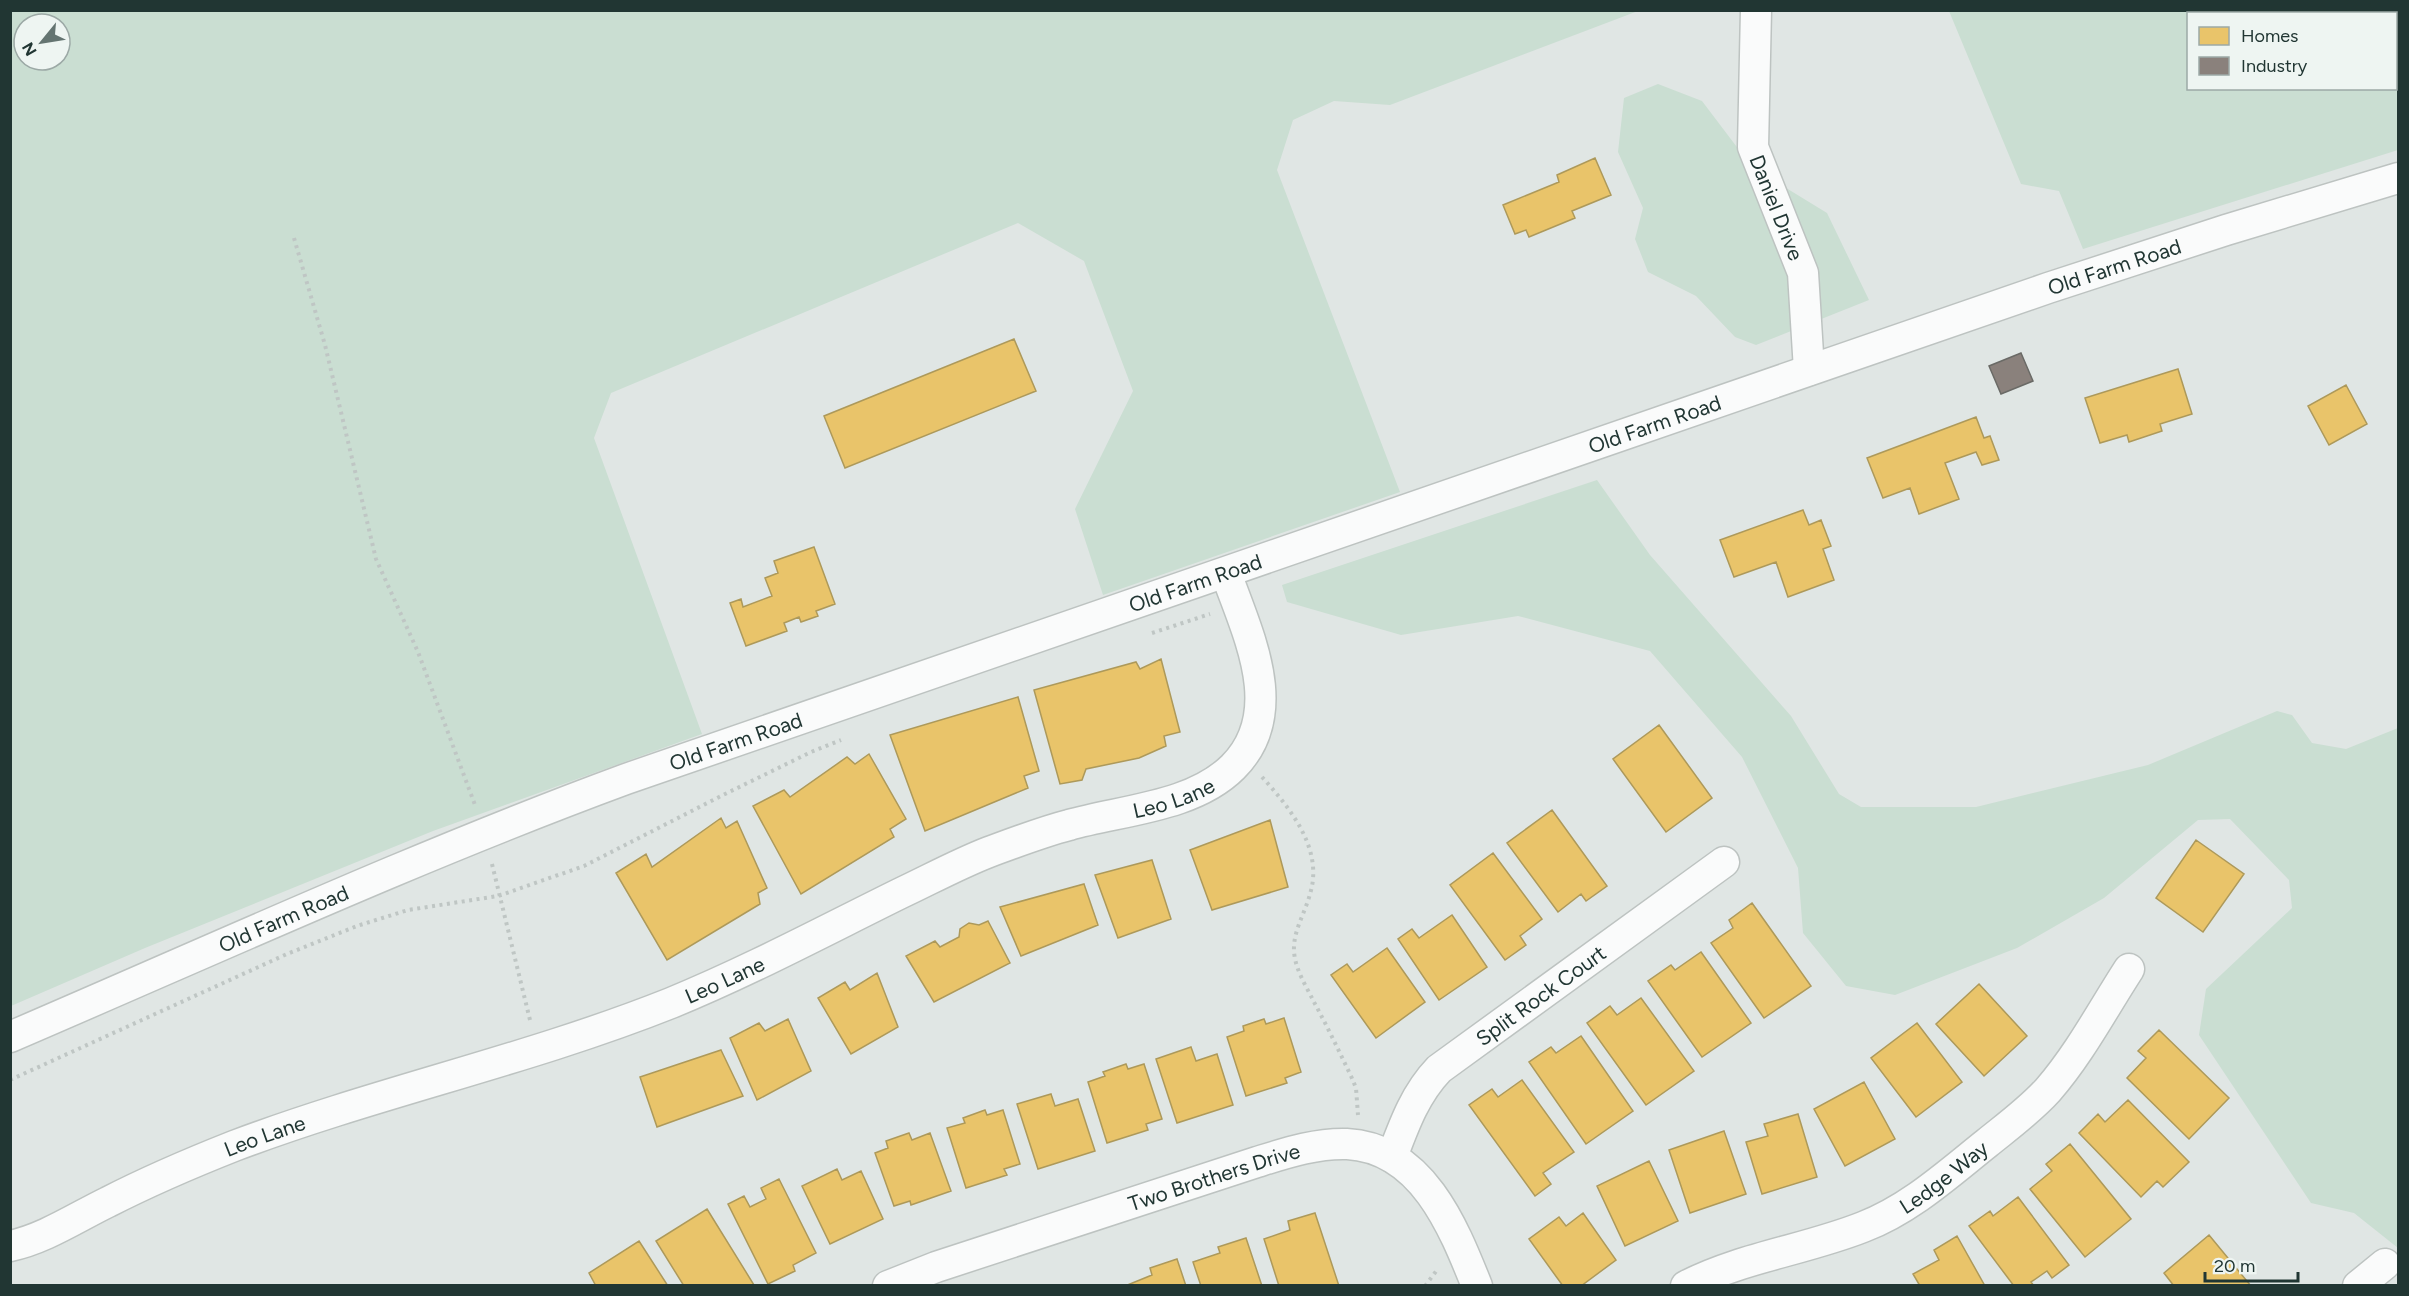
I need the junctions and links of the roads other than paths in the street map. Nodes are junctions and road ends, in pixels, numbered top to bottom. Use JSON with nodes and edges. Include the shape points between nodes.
{"nodes":[{"id":1,"x":1756,"y":10,"type":"edge"},
{"id":2,"x":2398,"y":178,"type":"edge"},
{"id":3,"x":1809,"y":370,"type":"junction"},
{"id":4,"x":1226,"y":573,"type":"junction"},
{"id":5,"x":1724,"y":862,"type":"dead end"},
{"id":6,"x":2129,"y":969,"type":"dead end"},
{"id":7,"x":10,"y":1037,"type":"edge"},
{"id":8,"x":1392,"y":1157,"type":"junction"},
{"id":9,"x":10,"y":1246,"type":"edge"},
{"id":10,"x":2385,"y":1264,"type":"dead end"},
{"id":11,"x":888,"y":1286,"type":"edge"},
{"id":12,"x":1477,"y":1286,"type":"edge"},
{"id":13,"x":1686,"y":1286,"type":"edge"},
{"id":14,"x":2358,"y":1286,"type":"edge"}],
"edges":[{"from":1,"to":3,"type":"street","name":"Daniel Drive","via":[[1753,147],[1803,273]]},
{"from":2,"to":3,"type":"street","name":"Old Farm Road","via":[[2215,233]]},
{"from":3,"to":4,"type":"street","name":"Old Farm Road"},
{"from":4,"to":7,"type":"street","name":"Old Farm Road","via":[[553,807],[285,916]]},
{"from":4,"to":9,"type":"street","name":"Leo Lane","via":[[1256,660],[1262,703],[1258,725],[1234,766],[1197,792],[1001,847],[675,1001],[615,1025],[280,1129],[192,1162],[42,1235]]},
{"from":5,"to":8,"type":"street","name":"Split Rock Court","via":[[1439,1069],[1424,1084]]},
{"from":6,"to":13,"type":"street","name":"Ledge Way","via":[[2048,1090],[2019,1118],[1925,1192],[1862,1227],[1730,1266]]},
{"from":8,"to":11,"type":"street","name":"Two Brothers Drive","via":[[1347,1144],[1294,1151]]},
{"from":8,"to":12,"type":"street","name":"Two Brothers Drive","via":[[1430,1190],[1463,1250]]},
{"from":10,"to":14,"type":"street"}]}
